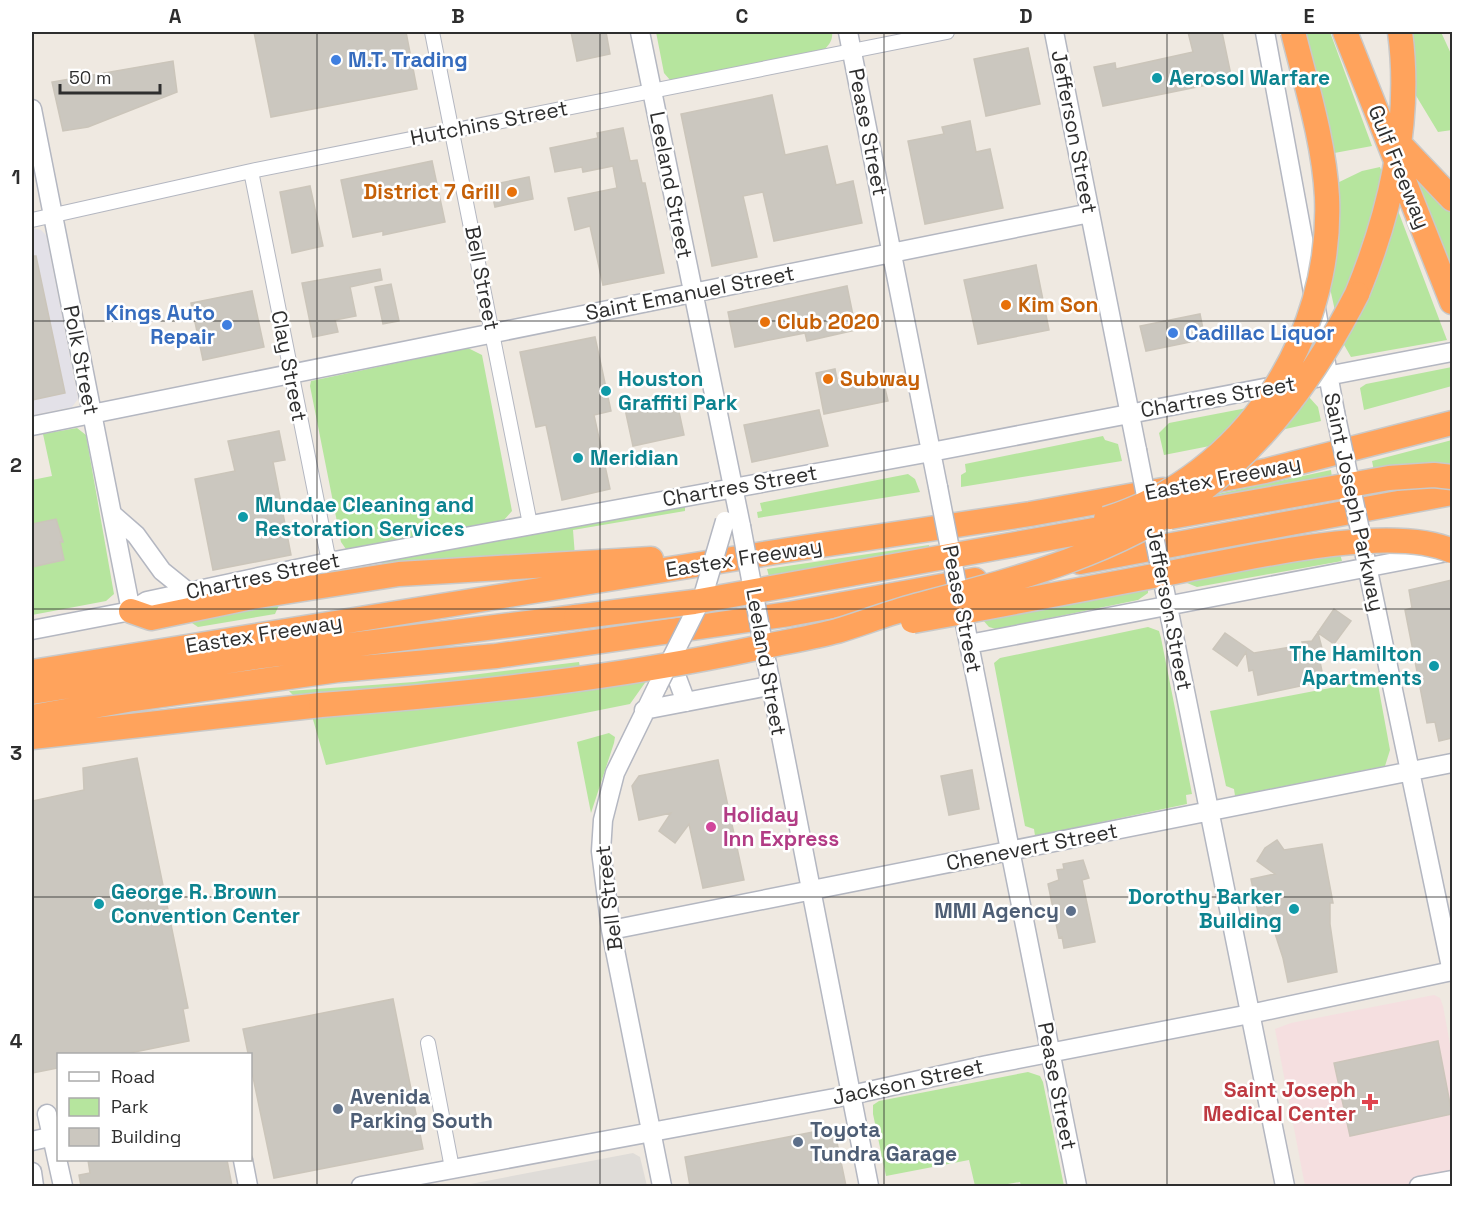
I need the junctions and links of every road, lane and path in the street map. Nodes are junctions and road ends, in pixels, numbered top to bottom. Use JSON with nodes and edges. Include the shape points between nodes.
{"nodes":[{"id":1,"x":432,"y":32,"type":"edge"},
{"id":2,"x":640,"y":32,"type":"edge"},
{"id":3,"x":848,"y":32,"type":"edge"},
{"id":4,"x":947,"y":32,"type":"edge"},
{"id":5,"x":1054,"y":32,"type":"edge"},
{"id":6,"x":1265,"y":32,"type":"edge"},
{"id":7,"x":1293,"y":32,"type":"edge"},
{"id":8,"x":1328,"y":32,"type":"edge"},
{"id":9,"x":1345,"y":32,"type":"edge"},
{"id":10,"x":1400,"y":32,"type":"edge"},
{"id":11,"x":852,"y":51,"type":"junction"},
{"id":12,"x":652,"y":91,"type":"junction"},
{"id":13,"x":32,"y":109,"type":"edge"},
{"id":14,"x":452,"y":131,"type":"junction"},
{"id":15,"x":251,"y":171,"type":"junction"},
{"id":16,"x":1452,"y":199,"type":"edge"},
{"id":17,"x":1090,"y":213,"type":"junction"},
{"id":18,"x":53,"y":216,"type":"junction"},
{"id":19,"x":32,"y":220,"type":"edge"},
{"id":20,"x":892,"y":253,"type":"junction"},
{"id":21,"x":692,"y":293,"type":"junction"},
{"id":22,"x":1452,"y":302,"type":"edge"},
{"id":23,"x":493,"y":333,"type":"junction"},
{"id":24,"x":1452,"y":352,"type":"edge"},
{"id":25,"x":290,"y":374,"type":"junction"},
{"id":26,"x":1327,"y":378,"type":"junction"},
{"id":27,"x":1130,"y":412,"type":"junction"},
{"id":28,"x":92,"y":414,"type":"junction"},
{"id":29,"x":1452,"y":423,"type":"edge"},
{"id":30,"x":32,"y":426,"type":"edge"},
{"id":31,"x":931,"y":452,"type":"junction"},
{"id":32,"x":1452,"y":477,"type":"edge"},
{"id":33,"x":732,"y":487,"type":"junction"},
{"id":34,"x":1452,"y":493,"type":"edge"},
{"id":35,"x":112,"y":514,"type":"junction"},
{"id":36,"x":530,"y":524,"type":"junction"},
{"id":37,"x":733,"y":524,"type":"junction"},
{"id":38,"x":1036,"y":540,"type":"junction"},
{"id":39,"x":788,"y":550,"type":"junction"},
{"id":40,"x":1452,"y":551,"type":"edge"},
{"id":41,"x":1366,"y":557,"type":"junction"},
{"id":42,"x":329,"y":562,"type":"junction"},
{"id":43,"x":188,"y":592,"type":"junction"},
{"id":44,"x":1168,"y":607,"type":"junction"},
{"id":45,"x":131,"y":611,"type":"junction"},
{"id":46,"x":32,"y":630,"type":"edge"},
{"id":47,"x":836,"y":631,"type":"junction"},
{"id":48,"x":969,"y":644,"type":"junction"},
{"id":49,"x":334,"y":659,"type":"junction"},
{"id":50,"x":671,"y":662,"type":"junction"},
{"id":51,"x":32,"y":672,"type":"edge"},
{"id":52,"x":769,"y":686,"type":"junction"},
{"id":53,"x":32,"y":692,"type":"edge"},
{"id":54,"x":686,"y":702,"type":"junction"},
{"id":55,"x":644,"y":710,"type":"junction"},
{"id":56,"x":32,"y":717,"type":"edge"},
{"id":57,"x":32,"y":737,"type":"edge"},
{"id":58,"x":1452,"y":763,"type":"edge"},
{"id":59,"x":1412,"y":771,"type":"junction"},
{"id":60,"x":1210,"y":812,"type":"junction"},
{"id":61,"x":1011,"y":852,"type":"junction"},
{"id":62,"x":811,"y":893,"type":"junction"},
{"id":63,"x":611,"y":930,"type":"junction"},
{"id":64,"x":1452,"y":971,"type":"edge"},
{"id":65,"x":1250,"y":1014,"type":"junction"},
{"id":66,"x":428,"y":1043,"type":"dead end"},
{"id":67,"x":1051,"y":1052,"type":"junction"},
{"id":68,"x":851,"y":1095,"type":"junction"},
{"id":69,"x":46,"y":1115,"type":"edge"},
{"id":70,"x":651,"y":1133,"type":"junction"},
{"id":71,"x":55,"y":1136,"type":"edge"},
{"id":72,"x":32,"y":1141,"type":"edge"},
{"id":73,"x":59,"y":1161,"type":"edge"},
{"id":74,"x":243,"y":1161,"type":"edge"},
{"id":75,"x":452,"y":1168,"type":"junction"},
{"id":76,"x":32,"y":1172,"type":"edge"},
{"id":77,"x":1452,"y":1180,"type":"edge"},
{"id":78,"x":34,"y":1186,"type":"edge"},
{"id":79,"x":63,"y":1186,"type":"edge"},
{"id":80,"x":248,"y":1186,"type":"edge"},
{"id":81,"x":361,"y":1186,"type":"edge"},
{"id":82,"x":662,"y":1186,"type":"edge"},
{"id":83,"x":869,"y":1186,"type":"edge"},
{"id":84,"x":1077,"y":1186,"type":"edge"},
{"id":85,"x":1285,"y":1186,"type":"edge"},
{"id":86,"x":1419,"y":1186,"type":"edge"}],
"edges":[{"from":1,"to":14,"type":"street","name":"Bell Street"},
{"from":2,"to":12,"type":"street","name":"Leeland Street"},
{"from":3,"to":11,"type":"street","name":"Pease Street"},
{"from":4,"to":11,"type":"street","name":"Hutchins Street"},
{"from":5,"to":17,"type":"street","name":"Jefferson Street"},
{"from":6,"to":26,"type":"street","name":"Saint Joseph Parkway"},
{"from":7,"to":38,"type":"highway","bridge":true,"via":[[1321,152],[1327,198],[1324,263],[1302,341],[1256,415],[1204,468],[1173,489],[1112,517]]},
{"from":8,"to":16,"type":"highway","via":[[1362,93],[1389,131]]},
{"from":9,"to":22,"type":"highway","name":"Gulf Freeway"},
{"from":10,"to":47,"type":"highway","bridge":true,"via":[[1403,88],[1396,172],[1374,251],[1333,342],[1272,426],[1198,494],[1094,551]]},
{"from":11,"to":12,"type":"street","name":"Hutchins Street"},
{"from":11,"to":20,"type":"street","name":"Pease Street"},
{"from":12,"to":14,"type":"street","name":"Hutchins Street"},
{"from":12,"to":21,"type":"street","name":"Leeland Street"},
{"from":13,"to":18,"type":"street","name":"Polk Street"},
{"from":14,"to":15,"type":"street","name":"Hutchins Street"},
{"from":14,"to":23,"type":"street","name":"Bell Street"},
{"from":15,"to":18,"type":"street","name":"Hutchins Street"},
{"from":15,"to":25,"type":"street","name":"Clay Street"},
{"from":17,"to":20,"type":"street","name":"Saint Emanuel Street"},
{"from":17,"to":27,"type":"street","name":"Jefferson Street"},
{"from":18,"to":19,"type":"street","name":"Hutchins Street"},
{"from":18,"to":28,"type":"street","name":"Polk Street"},
{"from":20,"to":21,"type":"street","name":"Saint Emanuel Street"},
{"from":20,"to":31,"type":"street","name":"Pease Street"},
{"from":21,"to":23,"type":"street","name":"Saint Emanuel Street"},
{"from":21,"to":33,"type":"street","name":"Leeland Street"},
{"from":23,"to":25,"type":"street","name":"Saint Emanuel Street"},
{"from":23,"to":36,"type":"street","name":"Bell Street"},
{"from":24,"to":26,"type":"street","name":"Chartres Street"},
{"from":25,"to":28,"type":"street","name":"Saint Emanuel Street"},
{"from":25,"to":42,"type":"street","name":"Clay Street"},
{"from":26,"to":27,"type":"street","name":"Chartres Street"},
{"from":26,"to":41,"type":"street","name":"Saint Joseph Parkway","bridge":true},
{"from":27,"to":31,"type":"street","name":"Chartres Street"},
{"from":27,"to":44,"type":"street","name":"Jefferson Street","bridge":true},
{"from":28,"to":30,"type":"street","name":"Saint Emanuel Street"},
{"from":28,"to":35,"type":"street","name":"Polk Street"},
{"from":29,"to":39,"type":"highway","name":"Eastex Freeway","via":[[1265,471],[1030,514]]},
{"from":31,"to":33,"type":"street","name":"Chartres Street"},
{"from":31,"to":48,"type":"street","name":"Pease Street","bridge":true},
{"from":32,"to":38,"type":"highway","bridge":true,"via":[[1389,478]]},
{"from":33,"to":36,"type":"street","name":"Chartres Street"},
{"from":33,"to":37,"type":"street","name":"Bell Street"},
{"from":34,"to":49,"type":"highway","via":[[789,614],[496,656]]},
{"from":35,"to":43,"type":"street","via":[[135,535],[162,571]]},
{"from":35,"to":45,"type":"street","name":"Polk Street"},
{"from":36,"to":42,"type":"street","name":"Chartres Street"},
{"from":37,"to":50,"type":"street","name":"Bell Street","bridge":true},
{"from":37,"to":52,"type":"street","name":"Leeland Street","bridge":true,"via":[[765,654]]},
{"from":38,"to":49,"type":"highway","bridge":true,"via":[[694,602],[576,617]]},
{"from":39,"to":45,"type":"highway","via":[[399,574],[252,597],[151,618]]},
{"from":39,"to":51,"type":"highway","name":"Eastex Freeway"},
{"from":40,"to":41,"type":"street"},
{"from":40,"to":47,"type":"highway","bridge":true,"via":[[1390,540],[1308,548],[884,627]]},
{"from":41,"to":44,"type":"street"},
{"from":41,"to":59,"type":"street","name":"Saint Joseph Parkway"},
{"from":42,"to":43,"type":"street","name":"Chartres Street"},
{"from":43,"to":45,"type":"street","name":"Chartres Street","via":[[147,601]]},
{"from":44,"to":48,"type":"street"},
{"from":44,"to":60,"type":"street","name":"Jefferson Street"},
{"from":45,"to":46,"type":"street","name":"Chartres Street"},
{"from":47,"to":57,"type":"highway","bridge":true,"via":[[613,675]]},
{"from":48,"to":61,"type":"street","name":"Pease Street"},
{"from":49,"to":53,"type":"highway"},
{"from":49,"to":56,"type":"highway"},
{"from":50,"to":54,"type":"street"},
{"from":50,"to":55,"type":"street","name":"Bell Street","bridge":true},
{"from":52,"to":54,"type":"street"},
{"from":52,"to":62,"type":"street","name":"Leeland Street"},
{"from":54,"to":55,"type":"street"},
{"from":55,"to":63,"type":"street","name":"Bell Street","via":[[615,773],[603,820],[603,881]]},
{"from":58,"to":59,"type":"street","name":"Chenevert Street"},
{"from":59,"to":60,"type":"street","name":"Chenevert Street"},
{"from":59,"to":64,"type":"street","name":"Saint Joseph Parkway"},
{"from":60,"to":61,"type":"street","name":"Chenevert Street"},
{"from":60,"to":65,"type":"street","name":"Jefferson Street"},
{"from":61,"to":62,"type":"street","name":"Chenevert Street"},
{"from":61,"to":67,"type":"street","name":"Pease Street"},
{"from":62,"to":63,"type":"street","name":"Chenevert Street"},
{"from":62,"to":68,"type":"street","name":"Leeland Street"},
{"from":63,"to":70,"type":"street","name":"Bell Street"},
{"from":64,"to":65,"type":"street","name":"Jackson Street"},
{"from":65,"to":67,"type":"street","name":"Jackson Street"},
{"from":65,"to":85,"type":"street","name":"Jefferson Street"},
{"from":66,"to":75,"type":"street"},
{"from":67,"to":68,"type":"street","name":"Jackson Street"},
{"from":67,"to":84,"type":"street","name":"Pease Street"},
{"from":68,"to":70,"type":"street","name":"Jackson Street"},
{"from":68,"to":83,"type":"street","name":"Leeland Street"},
{"from":69,"to":71,"type":"street"},
{"from":70,"to":75,"type":"street","name":"Jackson Street"},
{"from":70,"to":82,"type":"street","name":"Bell Street"},
{"from":71,"to":72,"type":"street"},
{"from":73,"to":79,"type":"street"},
{"from":74,"to":80,"type":"street"},
{"from":75,"to":81,"type":"street","name":"Jackson Street"},
{"from":76,"to":78,"type":"street"},
{"from":77,"to":86,"type":"street"}]}
